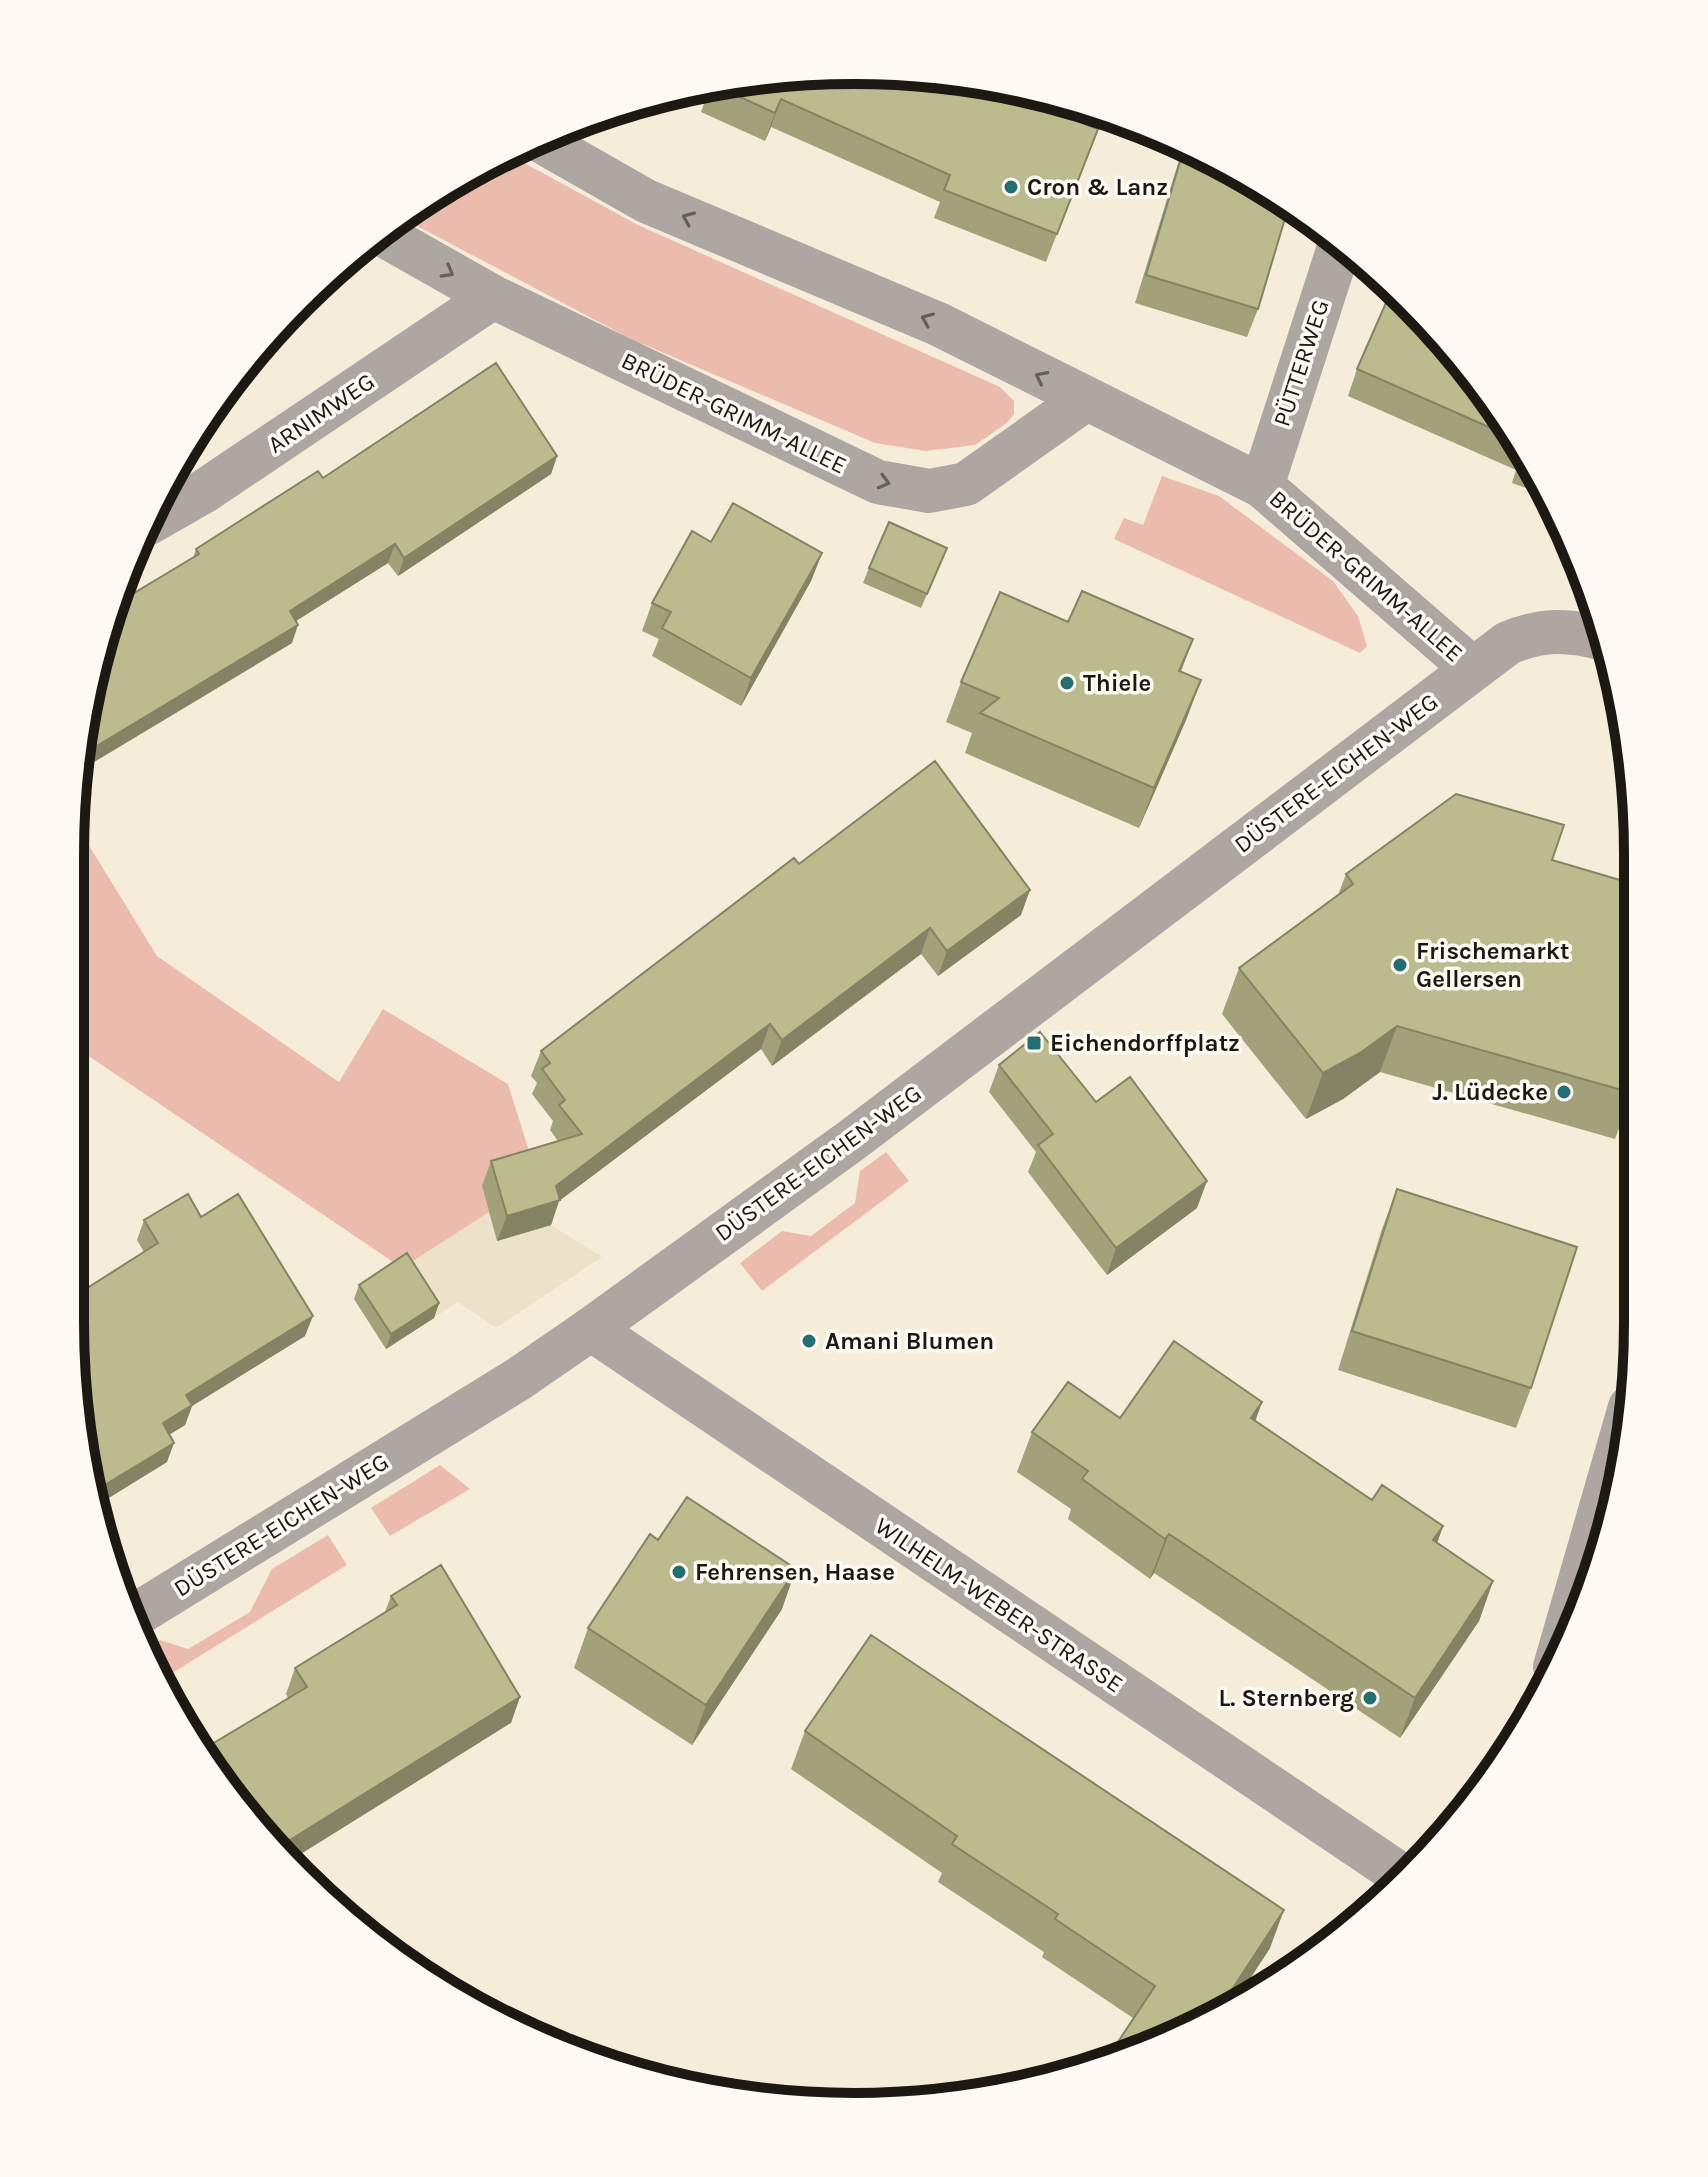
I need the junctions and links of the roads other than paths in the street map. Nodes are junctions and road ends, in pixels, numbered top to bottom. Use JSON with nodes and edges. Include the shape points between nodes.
{"nodes":[{"id":1,"x":551,"y":147,"type":"edge"},
{"id":2,"x":391,"y":239,"type":"edge"},
{"id":3,"x":1337,"y":254,"type":"edge"},
{"id":4,"x":493,"y":297,"type":"junction"},
{"id":5,"x":1086,"y":399,"type":"junction"},
{"id":6,"x":1262,"y":486,"type":"junction"},
{"id":7,"x":162,"y":515,"type":"edge"},
{"id":8,"x":1592,"y":636,"type":"edge"},
{"id":9,"x":1473,"y":669,"type":"junction"},
{"id":10,"x":591,"y":1329,"type":"junction"},
{"id":11,"x":1602,"y":1504,"type":"edge"},
{"id":12,"x":1582,"y":1574,"type":"edge"},
{"id":13,"x":141,"y":1612,"type":"edge"},
{"id":14,"x":1394,"y":1871,"type":"edge"}],
"edges":[{"from":5,"to":1,"type":"street","name":"BRÜDER-GRIMM-ALLEE","one_way":true,"via":[[938,324],[646,201]]},
{"from":2,"to":4,"type":"street","name":"BRÜDER-GRIMM-ALLEE","one_way":true},
{"from":3,"to":6,"type":"street","name":"PÜTTERWEG"},
{"from":4,"to":5,"type":"street","name":"BRÜDER-GRIMM-ALLEE","one_way":true,"via":[[878,482],[929,491],[966,484]]},
{"from":4,"to":7,"type":"street","name":"ARNIMWEG"},
{"from":5,"to":6,"type":"street","name":"BRÜDER-GRIMM-ALLEE"},
{"from":6,"to":9,"type":"street","name":"BRÜDER-GRIMM-ALLEE"},
{"from":8,"to":9,"type":"street","via":[[1532,633]]},
{"from":9,"to":10,"type":"street","name":"DÜSTERE-EICHEN-WEG","via":[[852,1140]]},
{"from":10,"to":13,"type":"street","name":"DÜSTERE-EICHEN-WEG"},
{"from":10,"to":14,"type":"street","name":"WILHELM-WEBER-STRASSE"},
{"from":11,"to":12,"type":"street"}]}
